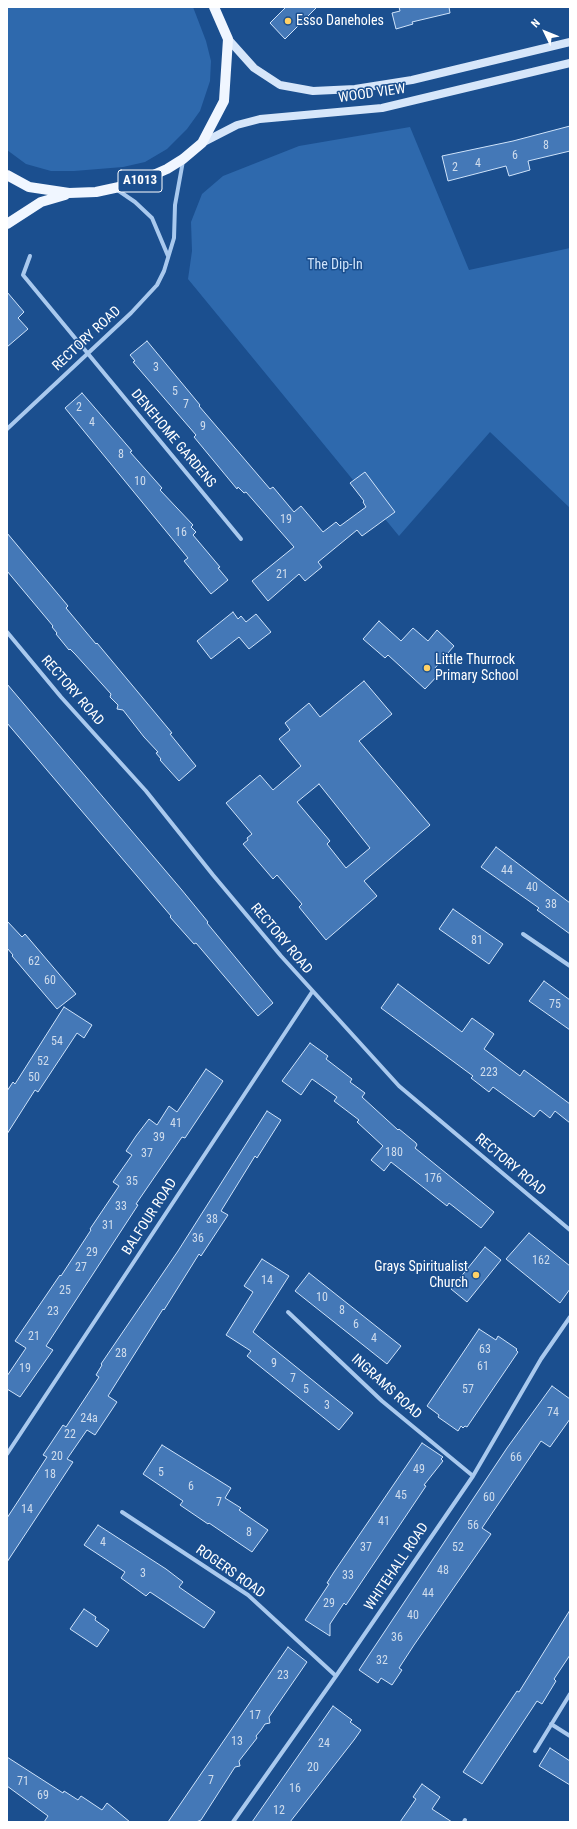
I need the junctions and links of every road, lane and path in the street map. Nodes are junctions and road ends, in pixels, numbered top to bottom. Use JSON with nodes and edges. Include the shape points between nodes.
{"nodes":[{"id":1,"x":214,"y":7,"type":"edge"},
{"id":2,"x":228,"y":39,"type":"junction"},
{"id":3,"x":570,"y":42,"type":"edge"},
{"id":4,"x":570,"y":63,"type":"edge"},
{"id":5,"x":202,"y":143,"type":"junction"},
{"id":6,"x":184,"y":159,"type":"junction"},
{"id":7,"x":7,"y":175,"type":"edge"},
{"id":8,"x":115,"y":188,"type":"junction"},
{"id":9,"x":69,"y":193,"type":"junction"},
{"id":10,"x":7,"y":224,"type":"edge"},
{"id":11,"x":30,"y":256,"type":"dead end"},
{"id":12,"x":168,"y":256,"type":"junction"},
{"id":13,"x":88,"y":353,"type":"junction"},
{"id":14,"x":7,"y":429,"type":"edge"},
{"id":15,"x":241,"y":539,"type":"dead end"},
{"id":16,"x":7,"y":633,"type":"edge"},
{"id":17,"x":523,"y":934,"type":"dead end"},
{"id":18,"x":570,"y":966,"type":"edge"},
{"id":19,"x":312,"y":992,"type":"junction"},
{"id":20,"x":570,"y":1230,"type":"edge"},
{"id":21,"x":288,"y":1312,"type":"dead end"},
{"id":22,"x":570,"y":1317,"type":"edge"},
{"id":23,"x":7,"y":1454,"type":"edge"},
{"id":24,"x":473,"y":1476,"type":"junction"},
{"id":25,"x":122,"y":1512,"type":"dead end"},
{"id":26,"x":336,"y":1676,"type":"junction"},
{"id":27,"x":570,"y":1694,"type":"edge"},
{"id":28,"x":551,"y":1724,"type":"junction"},
{"id":29,"x":570,"y":1736,"type":"edge"},
{"id":30,"x":535,"y":1751,"type":"dead end"},
{"id":31,"x":233,"y":1822,"type":"edge"}],
"edges":[{"from":1,"to":2,"type":"main road","number":"A1013"},
{"from":2,"to":3,"type":"main road","name":"WOOD VIEW","via":[[254,68],[280,85],[312,91],[412,80]]},
{"from":2,"to":5,"type":"main road","number":"A1013","via":[[224,101]]},
{"from":4,"to":5,"type":"main road","name":"WOOD VIEW","via":[[382,108],[260,119],[237,126]]},
{"from":5,"to":6,"type":"main road","number":"A1013"},
{"from":6,"to":8,"type":"main road","number":"A1013","via":[[150,177]]},
{"from":6,"to":12,"type":"street","name":"RECTORY ROAD","via":[[175,205],[174,238]]},
{"from":7,"to":9,"type":"main road","number":"A1013","via":[[29,187]]},
{"from":8,"to":9,"type":"main road","number":"A1013"},
{"from":8,"to":12,"type":"street","via":[[152,218]]},
{"from":9,"to":10,"type":"main road","number":"A1013","via":[[41,202]]},
{"from":11,"to":13,"type":"street","name":"DENEHOME GARDENS","via":[[22,275]]},
{"from":12,"to":13,"type":"street","name":"RECTORY ROAD","via":[[157,285]]},
{"from":13,"to":14,"type":"street","name":"RECTORY ROAD"},
{"from":13,"to":15,"type":"street","name":"DENEHOME GARDENS"},
{"from":16,"to":19,"type":"street","name":"RECTORY ROAD","via":[[146,791]]},
{"from":17,"to":18,"type":"street"},
{"from":19,"to":20,"type":"street","name":"RECTORY ROAD","via":[[412,1098]]},
{"from":19,"to":23,"type":"street","name":"BALFOUR ROAD"},
{"from":21,"to":24,"type":"street","name":"INGRAMS ROAD","via":[[382,1402]]},
{"from":22,"to":24,"type":"street","name":"WHITEHALL ROAD","via":[[541,1360]]},
{"from":24,"to":26,"type":"street","name":"WHITEHALL ROAD"},
{"from":25,"to":26,"type":"street","name":"ROGERS ROAD","via":[[248,1595]]},
{"from":26,"to":31,"type":"street","name":"WHITEHALL ROAD"},
{"from":27,"to":28,"type":"street"},
{"from":28,"to":29,"type":"street"},
{"from":28,"to":30,"type":"street"}]}
